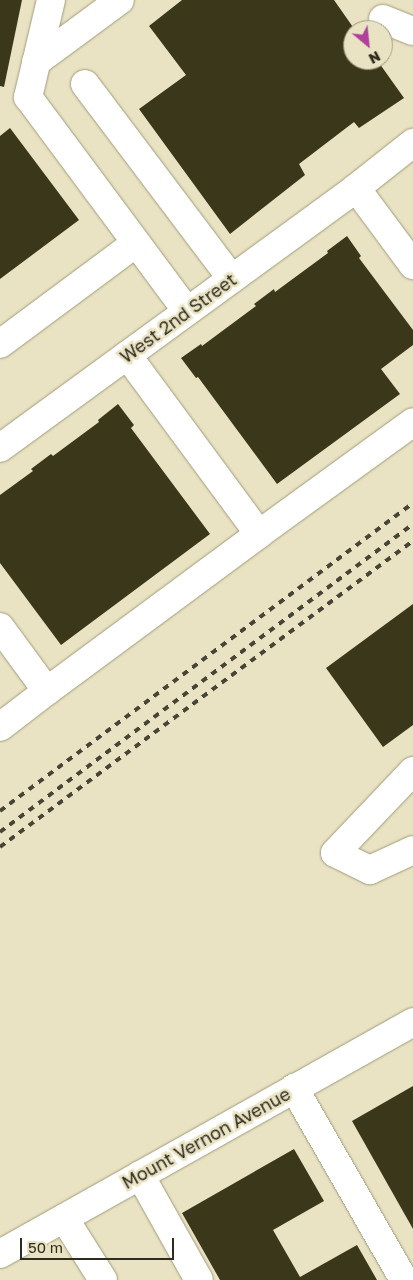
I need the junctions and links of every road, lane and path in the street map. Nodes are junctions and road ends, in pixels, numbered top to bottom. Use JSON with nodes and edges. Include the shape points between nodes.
{"nodes":[{"id":1,"x":51,"y":0,"type":"edge"},
{"id":2,"x":120,"y":0,"type":"edge"},
{"id":3,"x":383,"y":18,"type":"dead end"},
{"id":4,"x":413,"y":31,"type":"edge"},
{"id":5,"x":36,"y":62,"type":"junction"},
{"id":6,"x":85,"y":84,"type":"dead end"},
{"id":7,"x":413,"y":143,"type":"edge"},
{"id":8,"x":356,"y":188,"type":"junction"},
{"id":9,"x":136,"y":243,"type":"junction"},
{"id":10,"x":413,"y":265,"type":"edge"},
{"id":11,"x":232,"y":278,"type":"junction"},
{"id":12,"x":187,"y":311,"type":"junction"},
{"id":13,"x":0,"y":344,"type":"edge"},
{"id":14,"x":127,"y":355,"type":"junction"},
{"id":15,"x":413,"y":422,"type":"edge"},
{"id":16,"x":0,"y":448,"type":"edge"},
{"id":17,"x":259,"y":534,"type":"junction"},
{"id":18,"x":0,"y":626,"type":"edge"},
{"id":19,"x":47,"y":691,"type":"junction"},
{"id":20,"x":0,"y":727,"type":"edge"},
{"id":21,"x":413,"y":771,"type":"edge"},
{"id":22,"x":413,"y":850,"type":"edge"},
{"id":23,"x":413,"y":1022,"type":"edge"},
{"id":24,"x":294,"y":1088,"type":"junction"},
{"id":25,"x":140,"y":1176,"type":"junction"},
{"id":26,"x":64,"y":1218,"type":"junction"},
{"id":27,"x":0,"y":1254,"type":"edge"},
{"id":28,"x":103,"y":1280,"type":"edge"},
{"id":29,"x":199,"y":1280,"type":"edge"},
{"id":30,"x":404,"y":1280,"type":"edge"}],
"edges":[{"from":1,"to":5,"type":"street"},
{"from":2,"to":5,"type":"street"},
{"from":3,"to":4,"type":"street"},
{"from":5,"to":9,"type":"street","via":[[28,97]]},
{"from":6,"to":11,"type":"street"},
{"from":7,"to":8,"type":"street","name":"West 2nd Street"},
{"from":8,"to":10,"type":"street"},
{"from":8,"to":11,"type":"street","name":"West 2nd Street"},
{"from":9,"to":12,"type":"street"},
{"from":9,"to":13,"type":"street"},
{"from":11,"to":12,"type":"street","name":"West 2nd Street"},
{"from":12,"to":14,"type":"street","name":"West 2nd Street"},
{"from":14,"to":16,"type":"street","name":"West 2nd Street"},
{"from":14,"to":17,"type":"street"},
{"from":15,"to":17,"type":"street"},
{"from":17,"to":19,"type":"street"},
{"from":18,"to":19,"type":"street"},
{"from":19,"to":20,"type":"street"},
{"from":21,"to":22,"type":"street","via":[[335,853],[370,870]]},
{"from":23,"to":24,"type":"street","name":"Mount Vernon Avenue"},
{"from":24,"to":25,"type":"street","name":"Mount Vernon Avenue"},
{"from":24,"to":30,"type":"street"},
{"from":25,"to":26,"type":"street","name":"Mount Vernon Avenue"},
{"from":25,"to":29,"type":"street"},
{"from":26,"to":27,"type":"street","name":"Mount Vernon Avenue"},
{"from":26,"to":28,"type":"street"}]}
